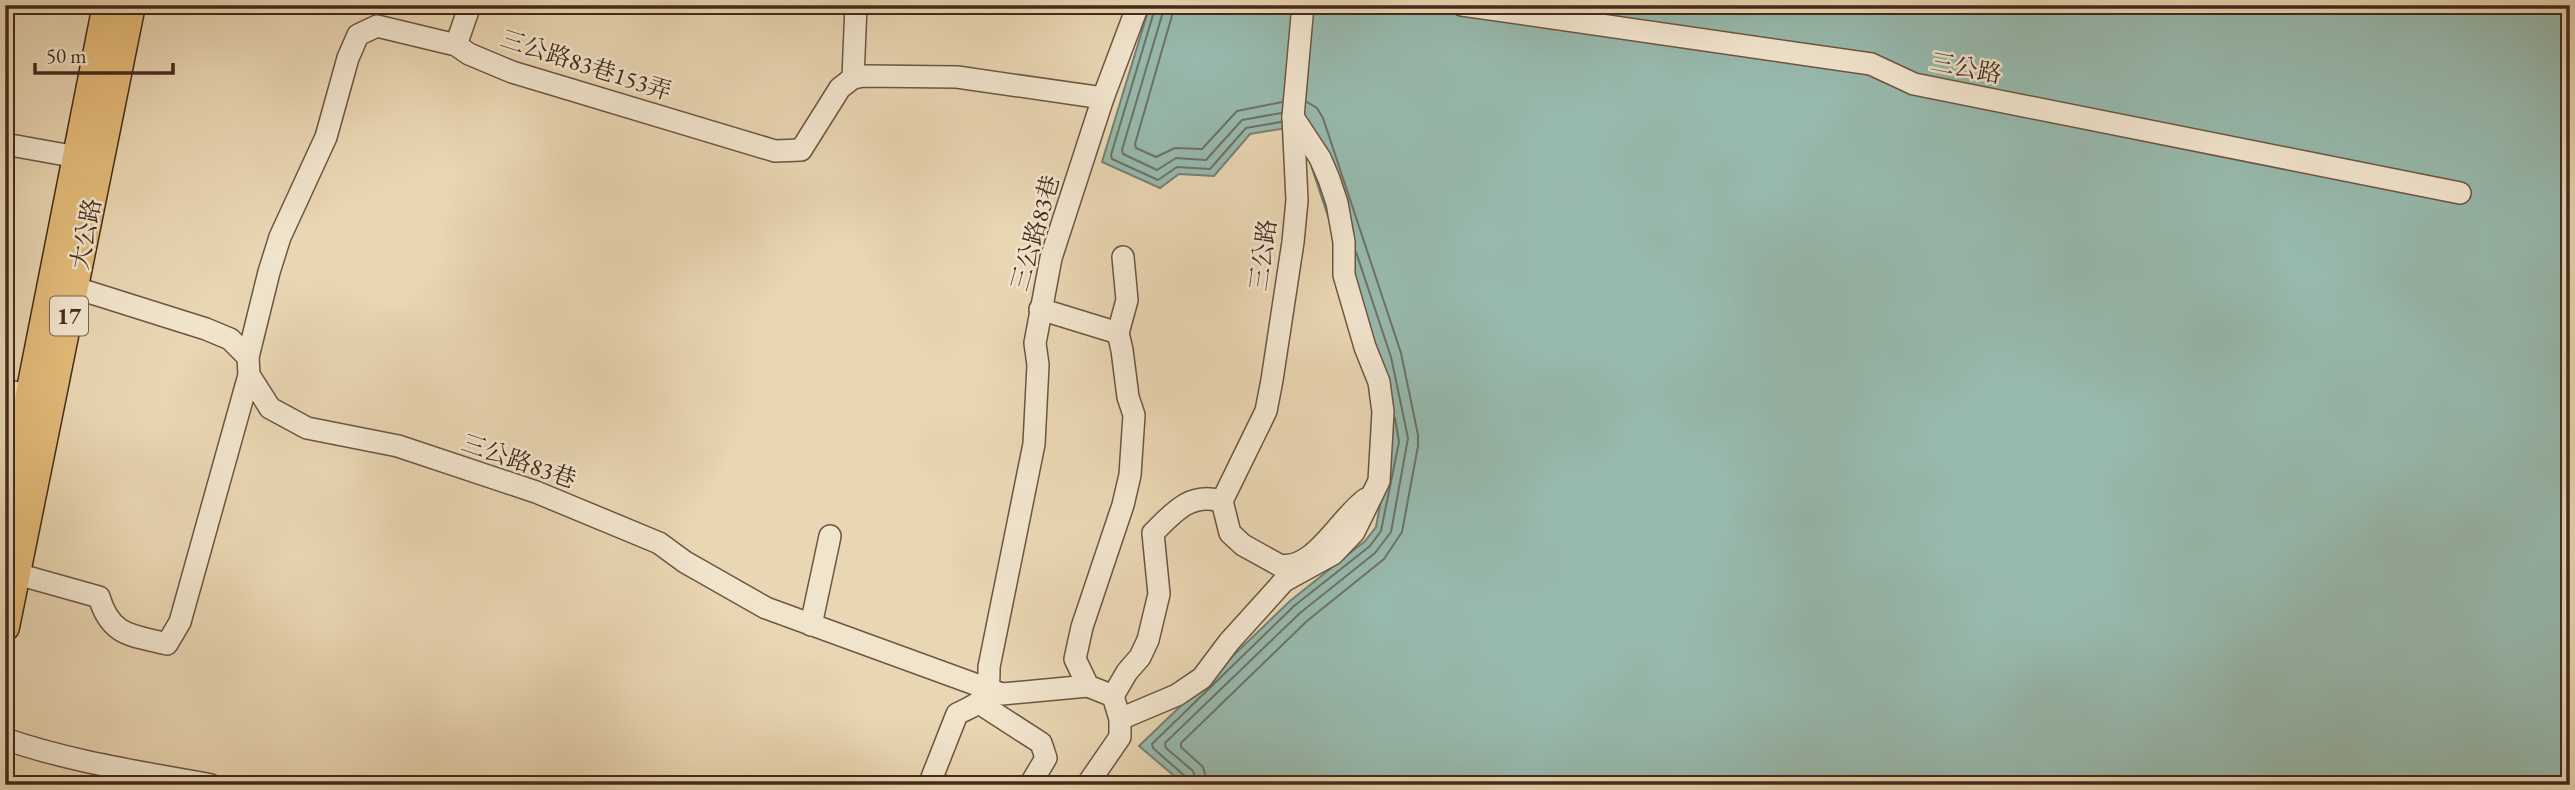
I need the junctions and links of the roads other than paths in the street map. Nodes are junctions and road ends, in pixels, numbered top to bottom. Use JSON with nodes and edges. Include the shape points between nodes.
{"nodes":[{"id":1,"x":107,"y":5,"type":"edge"},
{"id":2,"x":131,"y":5,"type":"edge"},
{"id":3,"x":470,"y":5,"type":"edge"},
{"id":4,"x":856,"y":5,"type":"edge"},
{"id":5,"x":1138,"y":5,"type":"edge"},
{"id":6,"x":1303,"y":5,"type":"edge"},
{"id":7,"x":1462,"y":5,"type":"edge"},
{"id":8,"x":456,"y":46,"type":"junction"},
{"id":9,"x":853,"y":78,"type":"junction"},
{"id":10,"x":1103,"y":98,"type":"junction"},
{"id":11,"x":1293,"y":117,"type":"junction"},
{"id":12,"x":5,"y":144,"type":"edge"},
{"id":13,"x":77,"y":157,"type":"junction"},
{"id":14,"x":2460,"y":193,"type":"dead end"},
{"id":15,"x":1123,"y":257,"type":"dead end"},
{"id":16,"x":65,"y":284,"type":"junction"},
{"id":17,"x":1040,"y":309,"type":"junction"},
{"id":18,"x":1118,"y":333,"type":"junction"},
{"id":19,"x":248,"y":366,"type":"junction"},
{"id":20,"x":29,"y":396,"type":"edge"},
{"id":21,"x":18,"y":479,"type":"edge"},
{"id":22,"x":1379,"y":481,"type":"junction"},
{"id":23,"x":1222,"y":501,"type":"junction"},
{"id":24,"x":5,"y":521,"type":"edge"},
{"id":25,"x":830,"y":536,"type":"dead end"},
{"id":26,"x":17,"y":574,"type":"junction"},
{"id":27,"x":811,"y":625,"type":"junction"},
{"id":28,"x":5,"y":627,"type":"edge"},
{"id":29,"x":1088,"y":686,"type":"junction"},
{"id":30,"x":1113,"y":696,"type":"junction"},
{"id":31,"x":984,"y":697,"type":"junction"},
{"id":32,"x":1120,"y":719,"type":"junction"},
{"id":33,"x":5,"y":739,"type":"edge"},
{"id":34,"x":211,"y":785,"type":"edge"},
{"id":35,"x":929,"y":785,"type":"edge"},
{"id":36,"x":1030,"y":785,"type":"edge"},
{"id":37,"x":1087,"y":785,"type":"edge"}],
"edges":[{"from":1,"to":13,"type":"main road","name":"大公路","number":"17"},
{"from":2,"to":16,"type":"main road","name":"大公路","number":"17"},
{"from":3,"to":8,"type":"street"},
{"from":4,"to":9,"type":"street"},
{"from":5,"to":10,"type":"street","name":"三公路83巷"},
{"from":6,"to":11,"type":"street","name":"三公路"},
{"from":7,"to":14,"type":"street","name":"三公路","via":[[1871,64],[1914,84]]},
{"from":8,"to":9,"type":"street","name":"三公路83巷153弄","via":[[538,80],[775,151],[801,150],[840,88]]},
{"from":8,"to":19,"type":"street","name":"三公路83巷153弄","via":[[377,26],[358,35],[326,137],[269,272]]},
{"from":9,"to":10,"type":"street","via":[[957,77]]},
{"from":10,"to":17,"type":"street","name":"三公路83巷","via":[[1051,258]]},
{"from":11,"to":22,"type":"street","via":[[1329,179],[1344,242],[1344,275],[1379,382],[1383,412]]},
{"from":11,"to":23,"type":"street","name":"三公路","via":[[1297,200],[1272,380],[1266,411]]},
{"from":12,"to":13,"type":"street"},
{"from":13,"to":16,"type":"main road","name":"大公路","number":"17"},
{"from":15,"to":18,"type":"street","via":[[1127,299]]},
{"from":16,"to":19,"type":"street","name":"三公路83巷","via":[[230,339]]},
{"from":16,"to":20,"type":"main road","name":"大公路","number":"17"},
{"from":17,"to":18,"type":"street"},
{"from":17,"to":31,"type":"street","name":"三公路83巷","via":[[1034,444]]},
{"from":18,"to":29,"type":"street","via":[[1134,415],[1131,463],[1123,505],[1075,659]]},
{"from":19,"to":26,"type":"street","name":"三公路83巷153弄","via":[[180,622],[167,644],[121,632],[104,615],[99,597]]},
{"from":19,"to":27,"type":"street","name":"三公路83巷","via":[[271,408],[307,428],[398,446],[536,492],[659,542],[766,608]]},
{"from":20,"to":21,"type":"main road","name":"大公路","number":"17"},
{"from":21,"to":24,"type":"main road","name":"大公路","number":"17"},
{"from":21,"to":26,"type":"main road","name":"大公路","number":"17"},
{"from":22,"to":23,"type":"street","via":[[1373,495],[1356,506],[1313,554],[1286,566],[1236,540]]},
{"from":22,"to":32,"type":"street","via":[[1354,533],[1333,554],[1284,581],[1202,678],[1177,695]]},
{"from":23,"to":30,"type":"street","via":[[1207,497],[1181,506],[1153,533],[1158,594],[1154,619],[1140,657]]},
{"from":25,"to":27,"type":"street"},
{"from":26,"to":28,"type":"main road","name":"大公路","number":"17"},
{"from":27,"to":31,"type":"street","name":"三公路83巷"},
{"from":29,"to":30,"type":"street"},
{"from":29,"to":31,"type":"street","name":"三公路83巷"},
{"from":30,"to":32,"type":"street"},
{"from":31,"to":35,"type":"street","via":[[957,714]]},
{"from":31,"to":36,"type":"street","via":[[1041,743],[1046,758]]},
{"from":32,"to":37,"type":"street","via":[[1120,737]]},
{"from":33,"to":34,"type":"street","via":[[99,765]]}]}
